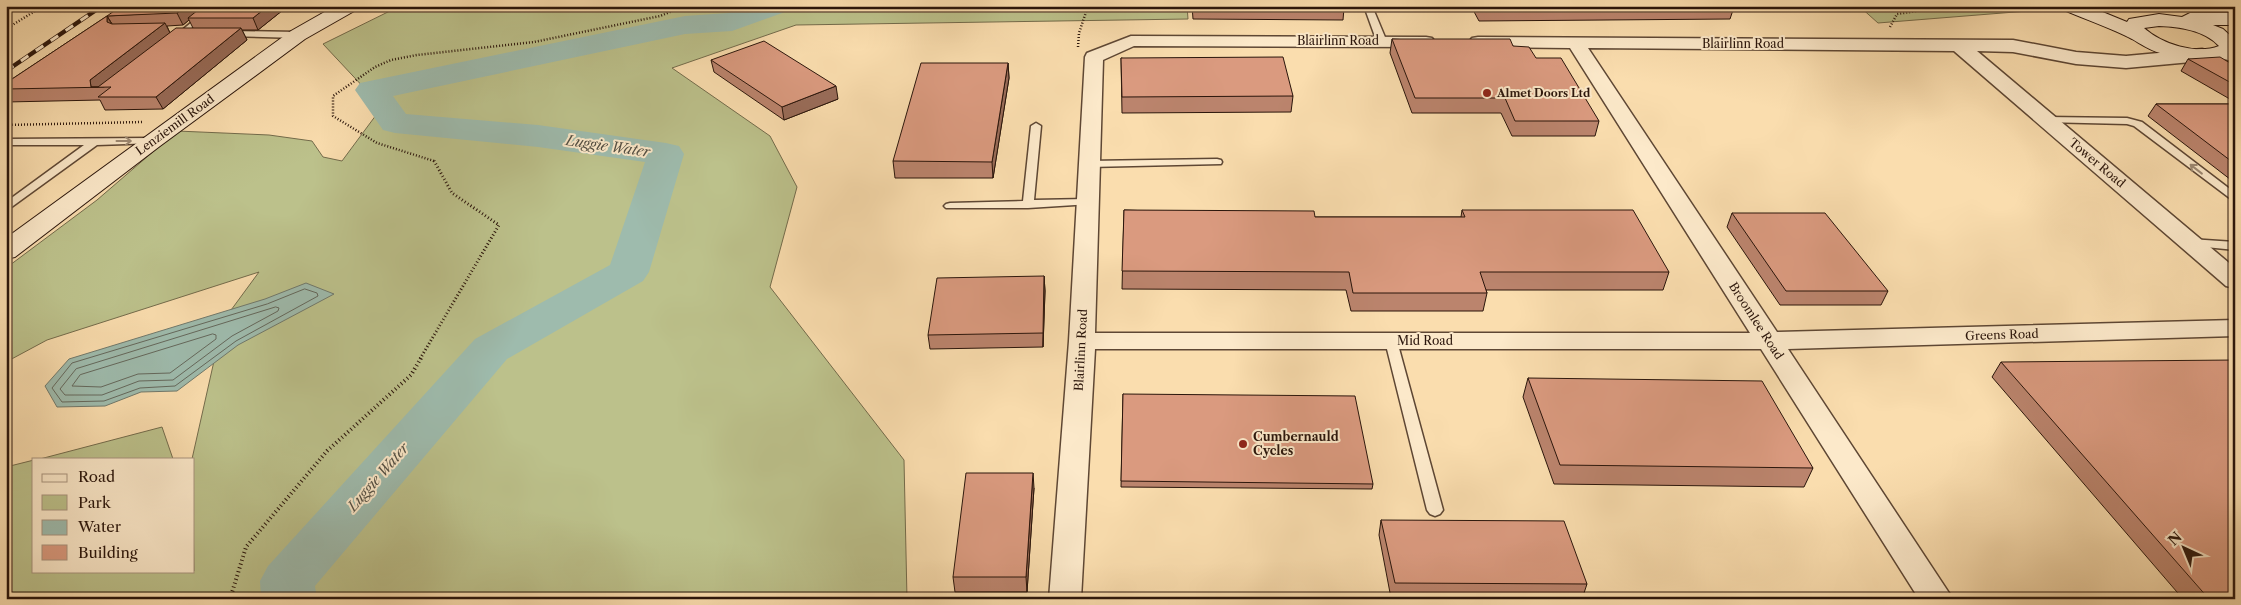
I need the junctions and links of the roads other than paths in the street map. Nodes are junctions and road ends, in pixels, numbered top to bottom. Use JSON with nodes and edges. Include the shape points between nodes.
{"nodes":[{"id":1,"x":217,"y":6,"type":"edge"},
{"id":2,"x":349,"y":6,"type":"edge"},
{"id":3,"x":1368,"y":6,"type":"edge"},
{"id":4,"x":2071,"y":6,"type":"edge"},
{"id":5,"x":2087,"y":6,"type":"edge"},
{"id":6,"x":2160,"y":20,"type":"junction"},
{"id":7,"x":2235,"y":20,"type":"edge"},
{"id":8,"x":168,"y":30,"type":"edge"},
{"id":9,"x":184,"y":33,"type":"junction"},
{"id":10,"x":200,"y":34,"type":"edge"},
{"id":11,"x":219,"y":34,"type":"edge"},
{"id":12,"x":298,"y":35,"type":"junction"},
{"id":13,"x":2140,"y":36,"type":"junction"},
{"id":14,"x":1382,"y":42,"type":"junction"},
{"id":15,"x":1575,"y":42,"type":"junction"},
{"id":16,"x":1958,"y":45,"type":"junction"},
{"id":17,"x":167,"y":46,"type":"edge"},
{"id":18,"x":2223,"y":47,"type":"edge"},
{"id":19,"x":2126,"y":62,"type":"junction"},
{"id":20,"x":2046,"y":120,"type":"junction"},
{"id":21,"x":1036,"y":126,"type":"dead end"},
{"id":22,"x":95,"y":141,"type":"junction"},
{"id":23,"x":152,"y":141,"type":"junction"},
{"id":24,"x":6,"y":142,"type":"edge"},
{"id":25,"x":1217,"y":162,"type":"dead end"},
{"id":26,"x":1089,"y":164,"type":"junction"},
{"id":27,"x":2235,"y":199,"type":"edge"},
{"id":28,"x":1087,"y":202,"type":"junction"},
{"id":29,"x":1028,"y":205,"type":"junction"},
{"id":30,"x":950,"y":206,"type":"dead end"},
{"id":31,"x":6,"y":208,"type":"edge"},
{"id":32,"x":2190,"y":243,"type":"junction"},
{"id":33,"x":2235,"y":246,"type":"edge"},
{"id":34,"x":6,"y":251,"type":"edge"},
{"id":35,"x":2235,"y":281,"type":"edge"},
{"id":36,"x":2235,"y":328,"type":"edge"},
{"id":37,"x":1082,"y":341,"type":"junction"},
{"id":38,"x":1391,"y":341,"type":"junction"},
{"id":39,"x":1769,"y":341,"type":"junction"},
{"id":40,"x":1435,"y":510,"type":"dead end"},
{"id":41,"x":1065,"y":599,"type":"edge"},
{"id":42,"x":1937,"y":599,"type":"edge"}],
"edges":[{"from":1,"to":9,"type":"lane"},
{"from":2,"to":12,"type":"main road","name":"Lenziemill Road"},
{"from":3,"to":14,"type":"lane"},
{"from":4,"to":13,"type":"main road"},
{"from":5,"to":6,"type":"main road"},
{"from":6,"to":7,"type":"main road"},
{"from":6,"to":13,"type":"main road","via":[[2136,24],[2134,30]]},
{"from":6,"to":18,"type":"main road","via":[[2200,28]]},
{"from":8,"to":9,"type":"lane"},
{"from":9,"to":10,"type":"lane"},
{"from":9,"to":17,"type":"lane"},
{"from":11,"to":12,"type":"lane"},
{"from":12,"to":23,"type":"main road","name":"Lenziemill Road"},
{"from":13,"to":18,"type":"main road","via":[[2165,48]]},
{"from":13,"to":19,"type":"street","via":[[2145,46],[2139,56]]},
{"from":14,"to":15,"type":"street","name":"Blairlinn Road"},
{"from":14,"to":26,"type":"street","name":"Blairlinn Road","via":[[1131,41],[1094,58]]},
{"from":15,"to":16,"type":"street","name":"Blairlinn Road"},
{"from":15,"to":39,"type":"street","name":"Broomlee Road"},
{"from":16,"to":19,"type":"street","name":"Blairlinn Road","via":[[2013,46],[2076,58]]},
{"from":16,"to":20,"type":"street","name":"Tower Road"},
{"from":18,"to":19,"type":"street","name":"Blairlinn Road"},
{"from":27,"to":20,"type":"lane","one_way":true,"via":[[2138,124],[2127,121]]},
{"from":20,"to":32,"type":"street","name":"Tower Road"},
{"from":21,"to":29,"type":"lane"},
{"from":22,"to":23,"type":"lane","one_way":true},
{"from":22,"to":24,"type":"lane"},
{"from":22,"to":31,"type":"lane"},
{"from":23,"to":34,"type":"main road","name":"Lenziemill Road"},
{"from":25,"to":26,"type":"lane"},
{"from":26,"to":28,"type":"street","name":"Blairlinn Road"},
{"from":28,"to":29,"type":"lane"},
{"from":28,"to":37,"type":"street","name":"Blairlinn Road"},
{"from":29,"to":30,"type":"lane"},
{"from":32,"to":33,"type":"lane"},
{"from":32,"to":35,"type":"street","name":"Tower Road"},
{"from":36,"to":39,"type":"street","name":"Greens Road"},
{"from":37,"to":38,"type":"street","name":"Mid Road"},
{"from":37,"to":41,"type":"street","name":"Blairlinn Road"},
{"from":38,"to":39,"type":"street","name":"Mid Road"},
{"from":38,"to":40,"type":"lane"},
{"from":39,"to":42,"type":"street","name":"Broomlee Road"}]}
